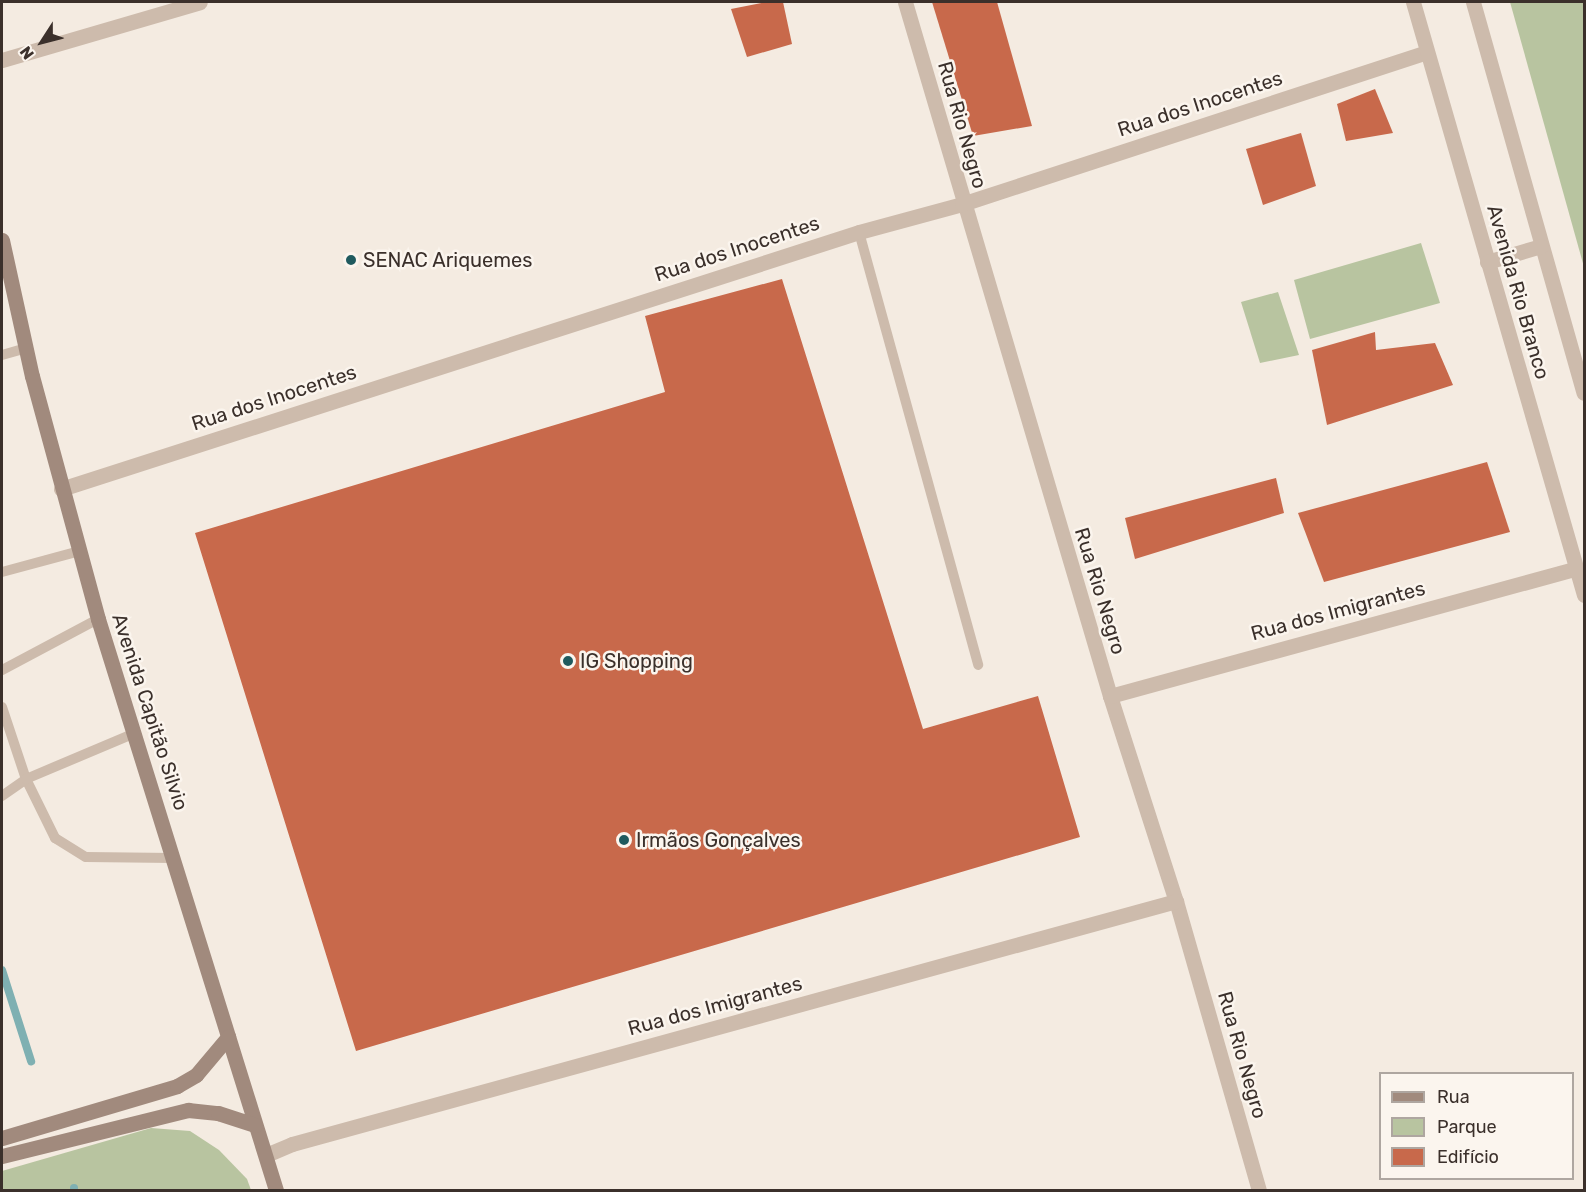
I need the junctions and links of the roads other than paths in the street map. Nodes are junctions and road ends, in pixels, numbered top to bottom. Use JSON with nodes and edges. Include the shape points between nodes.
{"nodes":[{"id":1,"x":200,"y":2,"type":"edge"},
{"id":2,"x":904,"y":2,"type":"edge"},
{"id":3,"x":1413,"y":2,"type":"edge"},
{"id":4,"x":1473,"y":2,"type":"edge"},
{"id":5,"x":1426,"y":52,"type":"junction"},
{"id":6,"x":2,"y":60,"type":"edge"},
{"id":7,"x":962,"y":204,"type":"junction"},
{"id":8,"x":859,"y":232,"type":"junction"},
{"id":9,"x":2,"y":240,"type":"edge"},
{"id":10,"x":1540,"y":246,"type":"junction"},
{"id":11,"x":1486,"y":262,"type":"junction"},
{"id":12,"x":7,"y":279,"type":"edge"},
{"id":13,"x":26,"y":348,"type":"junction"},
{"id":14,"x":2,"y":355,"type":"edge"},
{"id":15,"x":1584,"y":393,"type":"edge"},
{"id":16,"x":61,"y":489,"type":"junction"},
{"id":17,"x":80,"y":551,"type":"junction"},
{"id":18,"x":1577,"y":568,"type":"junction"},
{"id":19,"x":2,"y":572,"type":"edge"},
{"id":20,"x":1584,"y":595,"type":"edge"},
{"id":21,"x":98,"y":619,"type":"junction"},
{"id":22,"x":978,"y":665,"type":"dead end"},
{"id":23,"x":2,"y":670,"type":"edge"},
{"id":24,"x":1110,"y":696,"type":"junction"},
{"id":25,"x":2,"y":707,"type":"edge"},
{"id":26,"x":135,"y":733,"type":"junction"},
{"id":27,"x":26,"y":779,"type":"junction"},
{"id":28,"x":2,"y":796,"type":"edge"},
{"id":29,"x":173,"y":858,"type":"junction"},
{"id":30,"x":1176,"y":901,"type":"junction"},
{"id":31,"x":228,"y":1037,"type":"junction"},
{"id":32,"x":255,"y":1125,"type":"junction"},
{"id":33,"x":2,"y":1138,"type":"edge"},
{"id":34,"x":266,"y":1155,"type":"junction"},
{"id":35,"x":2,"y":1156,"type":"edge"},
{"id":36,"x":276,"y":1191,"type":"edge"},
{"id":37,"x":1259,"y":1191,"type":"edge"}],
"edges":[{"from":1,"to":6,"type":"street"},
{"from":2,"to":7,"type":"street","name":"Rua Rio Negro"},
{"from":3,"to":5,"type":"street","name":"Avenida Rio Branco"},
{"from":4,"to":10,"type":"street","name":"Avenida Rio Branco"},
{"from":5,"to":7,"type":"street","name":"Rua dos Inocentes"},
{"from":5,"to":11,"type":"street","name":"Avenida Rio Branco"},
{"from":7,"to":8,"type":"street","name":"Rua dos Inocentes"},
{"from":7,"to":24,"type":"street","name":"Rua Rio Negro"},
{"from":8,"to":16,"type":"street","name":"Rua dos Inocentes"},
{"from":8,"to":22,"type":"lane"},
{"from":9,"to":12,"type":"main road","name":"Avenida Capitão Silvio"},
{"from":10,"to":11,"type":"street"},
{"from":10,"to":15,"type":"street","name":"Avenida Rio Branco"},
{"from":11,"to":18,"type":"street","name":"Avenida Rio Branco"},
{"from":12,"to":13,"type":"main road","name":"Avenida Capitão Silvio"},
{"from":13,"to":14,"type":"lane"},
{"from":13,"to":16,"type":"main road","name":"Avenida Capitão Silvio"},
{"from":16,"to":17,"type":"main road","name":"Avenida Capitão Silvio"},
{"from":17,"to":19,"type":"lane"},
{"from":17,"to":21,"type":"main road","name":"Avenida Capitão Silvio"},
{"from":18,"to":20,"type":"street","name":"Avenida Rio Branco"},
{"from":18,"to":24,"type":"street","name":"Rua dos Imigrantes"},
{"from":21,"to":23,"type":"lane"},
{"from":21,"to":26,"type":"main road","name":"Avenida Capitão Silvio"},
{"from":24,"to":30,"type":"street","name":"Rua Rio Negro"},
{"from":25,"to":27,"type":"lane"},
{"from":26,"to":27,"type":"lane"},
{"from":26,"to":29,"type":"main road","name":"Avenida Capitão Silvio"},
{"from":27,"to":28,"type":"lane"},
{"from":27,"to":29,"type":"lane","via":[[55,837],[86,856]]},
{"from":29,"to":31,"type":"main road","name":"Avenida Capitão Silvio"},
{"from":30,"to":34,"type":"street","name":"Rua dos Imigrantes","via":[[292,1144]]},
{"from":30,"to":37,"type":"street","name":"Rua Rio Negro"},
{"from":31,"to":32,"type":"main road","name":"Avenida Capitão Silvio"},
{"from":31,"to":33,"type":"main road","via":[[196,1075],[177,1086]]},
{"from":32,"to":34,"type":"main road","name":"Avenida Capitão Silvio"},
{"from":32,"to":35,"type":"main road","via":[[218,1113],[188,1110]]},
{"from":34,"to":36,"type":"main road","name":"Avenida Capitão Silvio"}]}
